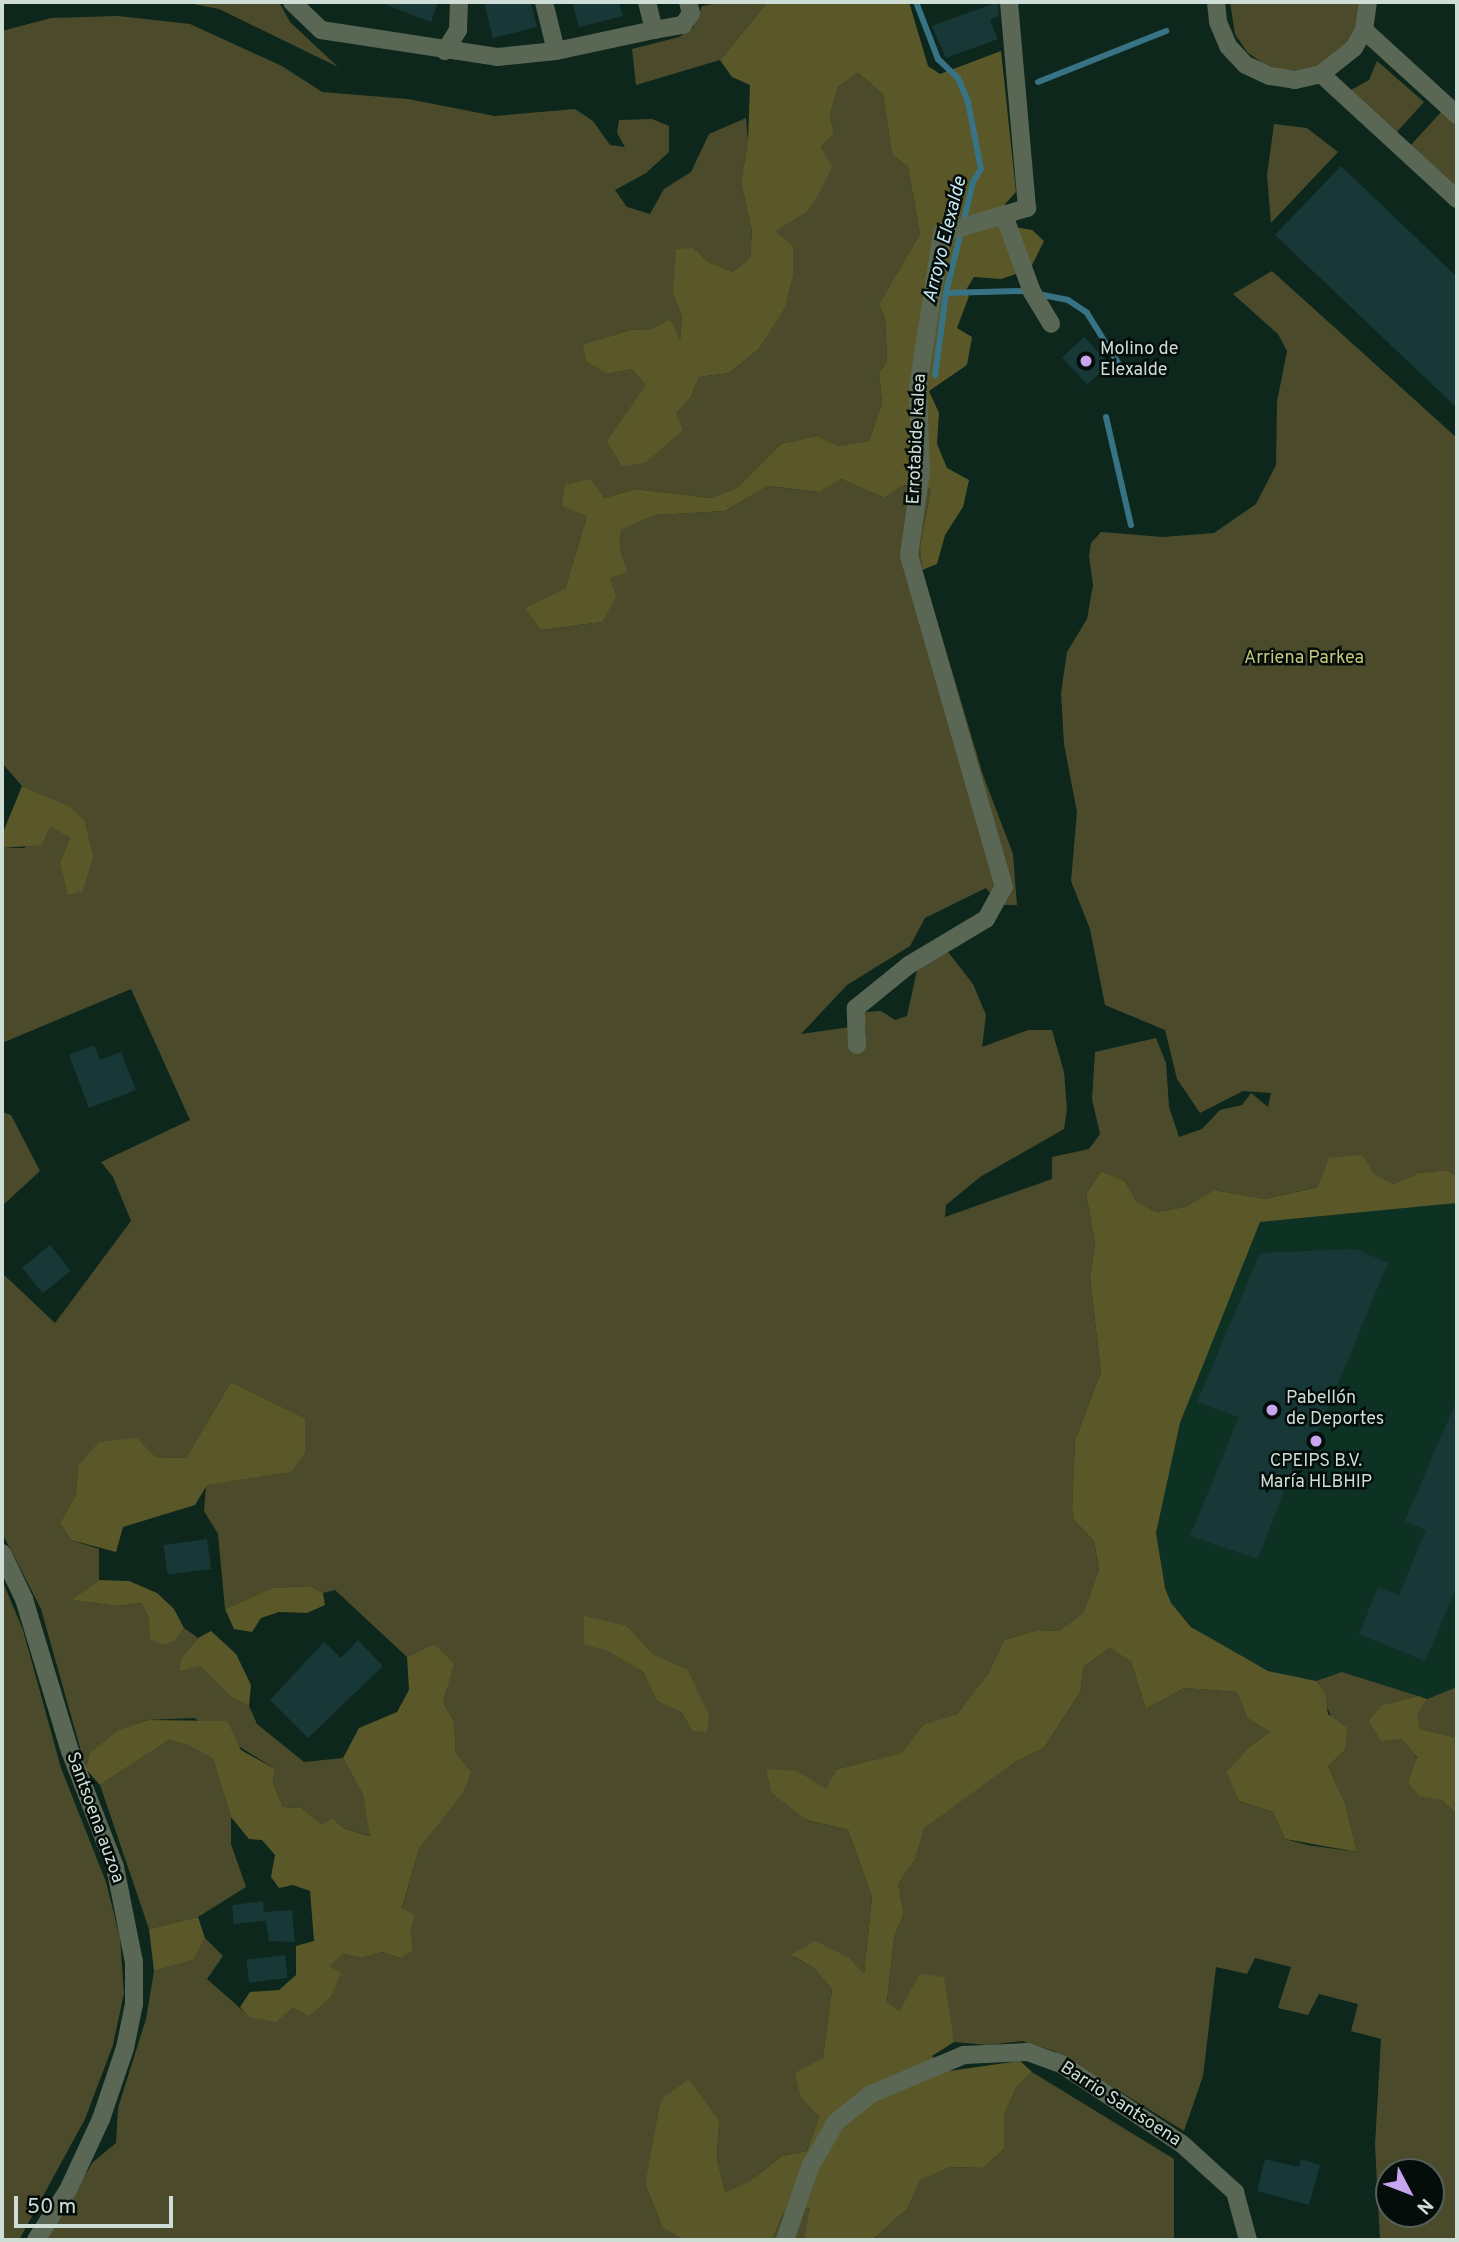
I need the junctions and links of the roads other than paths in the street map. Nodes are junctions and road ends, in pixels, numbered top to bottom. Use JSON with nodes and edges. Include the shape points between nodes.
{"nodes":[{"id":1,"x":292,"y":2,"type":"edge"},
{"id":2,"x":459,"y":2,"type":"edge"},
{"id":3,"x":544,"y":2,"type":"edge"},
{"id":4,"x":647,"y":2,"type":"edge"},
{"id":5,"x":688,"y":2,"type":"edge"},
{"id":6,"x":1009,"y":2,"type":"edge"},
{"id":7,"x":1216,"y":2,"type":"edge"},
{"id":8,"x":1368,"y":2,"type":"edge"},
{"id":9,"x":654,"y":30,"type":"junction"},
{"id":10,"x":1364,"y":30,"type":"junction"},
{"id":11,"x":444,"y":51,"type":"junction"},
{"id":12,"x":556,"y":51,"type":"junction"},
{"id":13,"x":1321,"y":74,"type":"junction"},
{"id":14,"x":1457,"y":115,"type":"edge"},
{"id":15,"x":1457,"y":199,"type":"edge"},
{"id":16,"x":1004,"y":215,"type":"junction"},
{"id":17,"x":1051,"y":324,"type":"dead end"},
{"id":18,"x":857,"y":1045,"type":"dead end"},
{"id":19,"x":2,"y":1553,"type":"edge"},
{"id":20,"x":36,"y":2240,"type":"edge"},
{"id":21,"x":785,"y":2240,"type":"edge"},
{"id":22,"x":1248,"y":2240,"type":"edge"}],
"edges":[{"from":1,"to":11,"type":"street","via":[[321,30]]},
{"from":2,"to":11,"type":"street","via":[[458,30]]},
{"from":3,"to":12,"type":"street"},
{"from":4,"to":9,"type":"street"},
{"from":5,"to":9,"type":"street","via":[[691,13],[683,25]]},
{"from":6,"to":16,"type":"street","name":"Errotabide kalea","via":[[1027,208]]},
{"from":7,"to":13,"type":"street","via":[[1228,46],[1246,65],[1269,76],[1295,80]]},
{"from":8,"to":10,"type":"street"},
{"from":9,"to":12,"type":"street"},
{"from":10,"to":13,"type":"street","via":[[1339,63]]},
{"from":10,"to":14,"type":"street"},
{"from":11,"to":12,"type":"street","via":[[498,57]]},
{"from":13,"to":15,"type":"street"},
{"from":16,"to":17,"type":"street","via":[[1032,292]]},
{"from":16,"to":18,"type":"street","name":"Errotabide kalea","via":[[942,233],[918,387],[920,472],[909,555],[1004,887],[986,919],[909,965],[856,1008]]},
{"from":19,"to":20,"type":"street","name":"Santsoena auzoa","via":[[24,1599],[70,1751],[115,1867],[134,1962],[134,2004],[125,2048],[101,2119],[68,2190]]},
{"from":21,"to":22,"type":"street","name":"Barrio Santsoena","via":[[810,2167],[836,2122],[871,2094],[964,2055],[1028,2052],[1061,2064],[1182,2144],[1235,2192]]}]}
